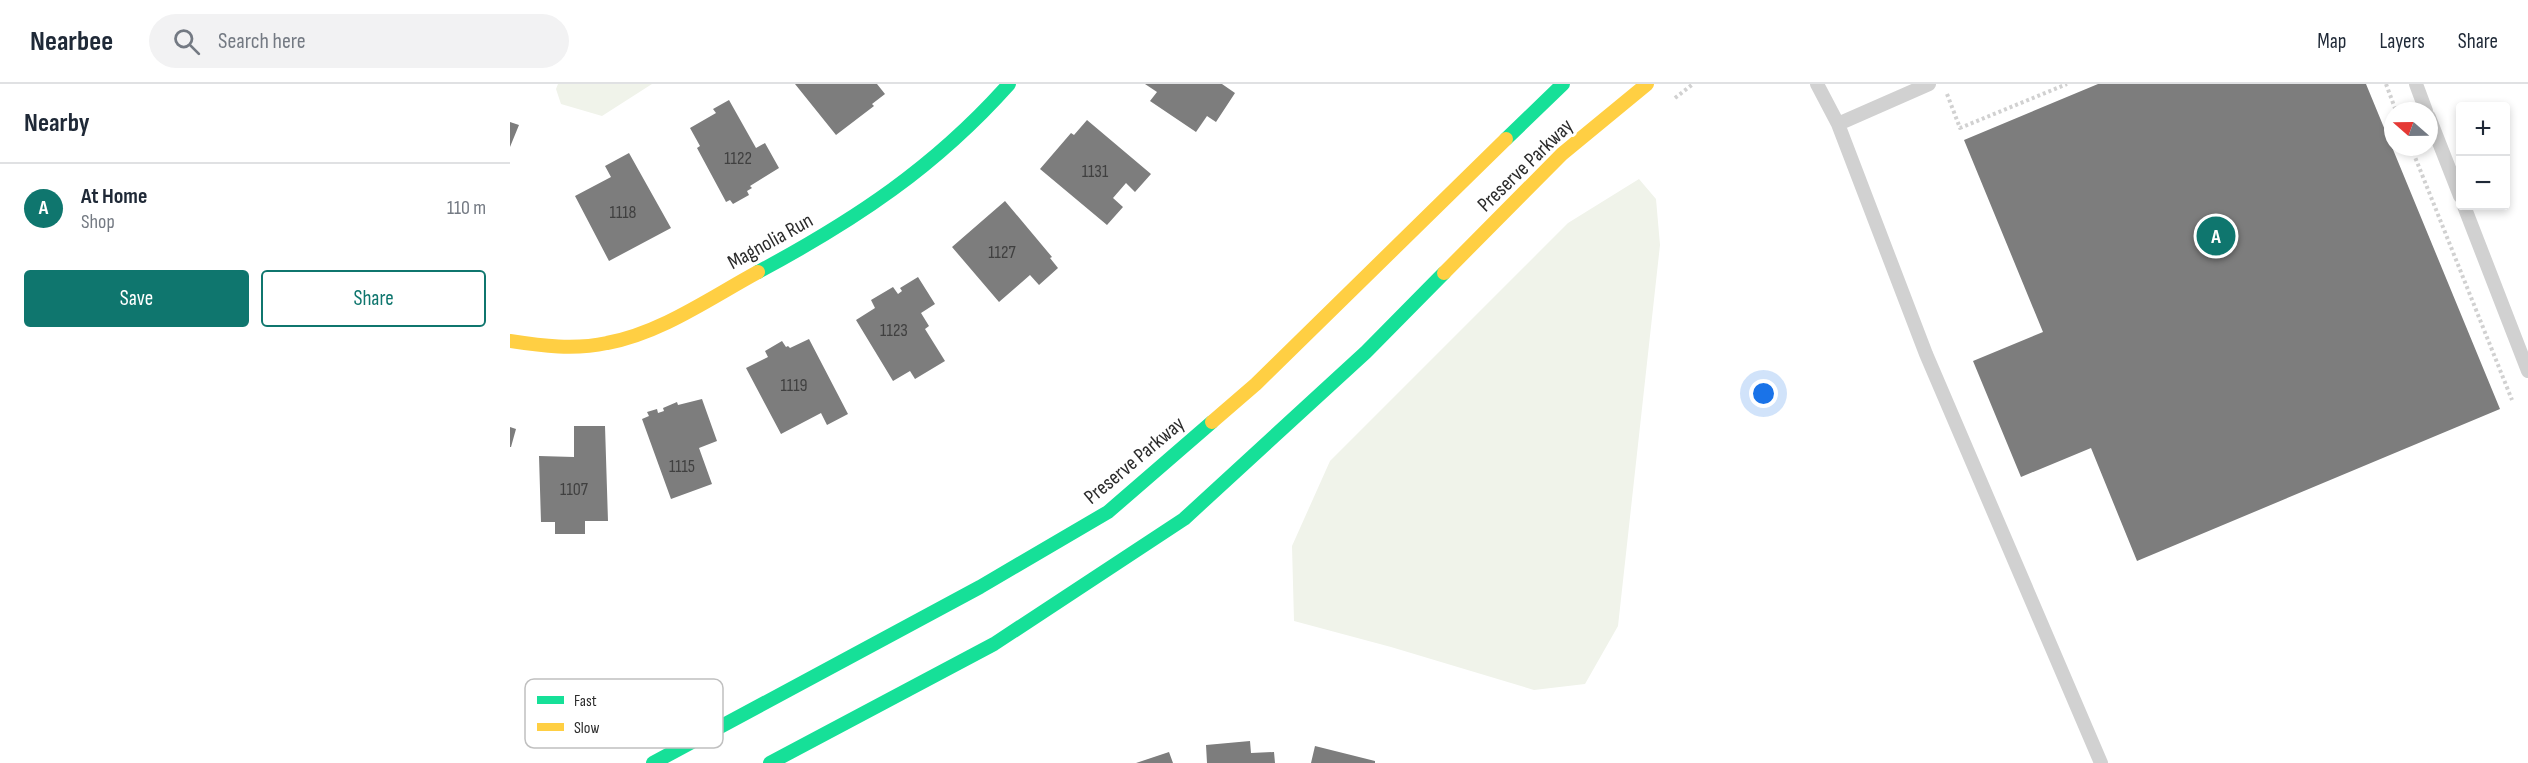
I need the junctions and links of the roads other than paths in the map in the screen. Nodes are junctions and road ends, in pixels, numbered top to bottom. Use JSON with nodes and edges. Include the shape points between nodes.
{"nodes":[{"id":1,"x":1009,"y":84,"type":"edge"},
{"id":2,"x":1563,"y":84,"type":"edge"},
{"id":3,"x":1647,"y":84,"type":"edge"},
{"id":4,"x":1817,"y":84,"type":"edge"},
{"id":5,"x":1929,"y":84,"type":"edge"},
{"id":6,"x":2416,"y":84,"type":"edge"},
{"id":7,"x":2423,"y":102,"type":"edge"},
{"id":8,"x":1838,"y":124,"type":"junction"},
{"id":9,"x":2438,"y":140,"type":"edge"},
{"id":10,"x":2456,"y":186,"type":"edge"},
{"id":11,"x":2466,"y":210,"type":"edge"},
{"id":12,"x":510,"y":341,"type":"edge"},
{"id":13,"x":2528,"y":371,"type":"edge"},
{"id":14,"x":723,"y":725,"type":"edge"},
{"id":15,"x":681,"y":748,"type":"edge"},
{"id":16,"x":653,"y":763,"type":"edge"},
{"id":17,"x":770,"y":763,"type":"edge"},
{"id":18,"x":2101,"y":763,"type":"edge"}],
"edges":[{"from":1,"to":12,"type":"street","name":"Magnolia Run","via":[[948,147],[904,184],[768,268],[658,325],[595,346]]},
{"from":2,"to":14,"type":"street","name":"Preserve Parkway","via":[[1256,384],[1108,512],[980,587]]},
{"from":3,"to":17,"type":"street","name":"Preserve Parkway","via":[[1562,154],[1366,352],[1184,519],[994,644]]},
{"from":4,"to":8,"type":"lane"},
{"from":5,"to":8,"type":"lane"},
{"from":6,"to":7,"type":"lane"},
{"from":8,"to":18,"type":"lane","via":[[1926,354]]},
{"from":9,"to":10,"type":"lane"},
{"from":11,"to":13,"type":"lane"},
{"from":15,"to":16,"type":"street","name":"Preserve Parkway"}]}
